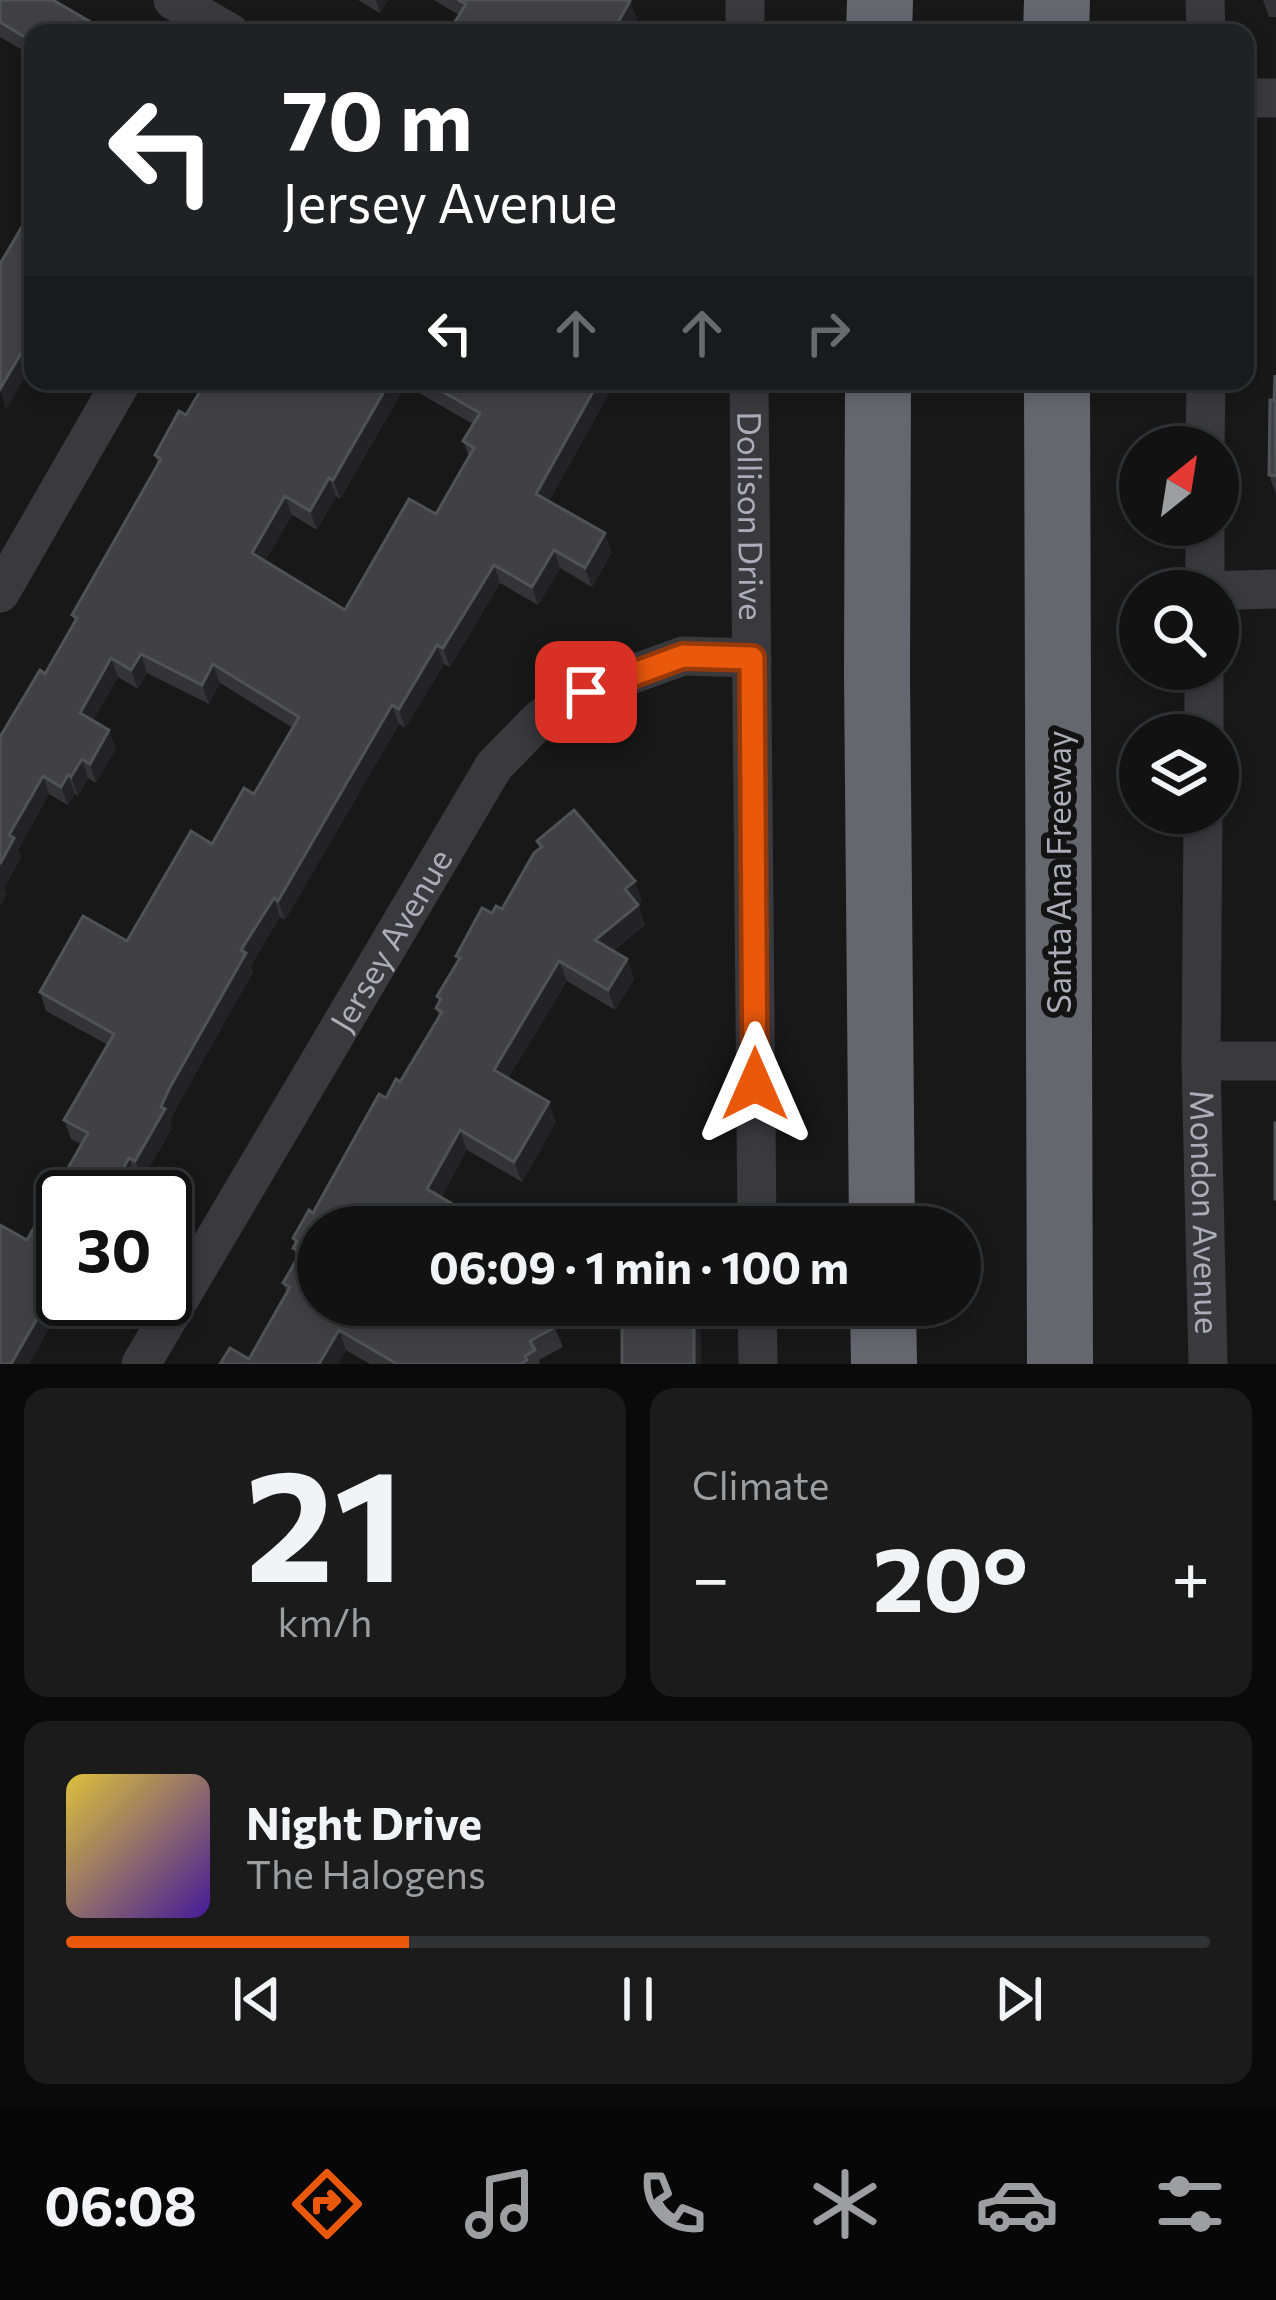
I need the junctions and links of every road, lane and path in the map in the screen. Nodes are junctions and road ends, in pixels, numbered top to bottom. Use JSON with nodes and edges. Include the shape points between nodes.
{"nodes":[{"id":1,"x":173,"y":0,"type":"edge"},
{"id":2,"x":214,"y":24,"type":"edge"},
{"id":3,"x":117,"y":390,"type":"edge"},
{"id":4,"x":749,"y":390,"type":"edge"},
{"id":5,"x":878,"y":390,"type":"edge"},
{"id":6,"x":1057,"y":390,"type":"edge"},
{"id":7,"x":1206,"y":390,"type":"edge"},
{"id":8,"x":1205,"y":426,"type":"edge"},
{"id":9,"x":1276,"y":590,"type":"edge"},
{"id":10,"x":1239,"y":591,"type":"edge"},
{"id":11,"x":0,"y":593,"type":"edge"},
{"id":12,"x":752,"y":658,"type":"junction"},
{"id":13,"x":1203,"y":834,"type":"edge"},
{"id":14,"x":1276,"y":1060,"type":"edge"},
{"id":15,"x":1202,"y":1061,"type":"junction"},
{"id":16,"x":757,"y":1206,"type":"edge"},
{"id":17,"x":883,"y":1206,"type":"edge"},
{"id":18,"x":757,"y":1326,"type":"edge"},
{"id":19,"x":883,"y":1326,"type":"edge"},
{"id":20,"x":141,"y":1364,"type":"edge"},
{"id":21,"x":758,"y":1364,"type":"edge"},
{"id":22,"x":884,"y":1364,"type":"edge"},
{"id":23,"x":1060,"y":1364,"type":"edge"},
{"id":24,"x":1208,"y":1364,"type":"edge"}],
"edges":[{"from":1,"to":2,"type":"street"},
{"from":3,"to":11,"type":"street"},
{"from":4,"to":12,"type":"street","name":"Dollison Drive"},
{"from":5,"to":17,"type":"highway"},
{"from":6,"to":23,"type":"highway","name":"Santa Ana Freeway"},
{"from":7,"to":8,"type":"street"},
{"from":9,"to":10,"type":"street"},
{"from":12,"to":16,"type":"street","name":"Dollison Drive"},
{"from":12,"to":20,"type":"street","name":"Jersey Avenue","via":[[683,656],[586,692],[540,719],[494,766]]},
{"from":13,"to":15,"type":"street","name":"Mondon Avenue"},
{"from":14,"to":15,"type":"street","name":"Mondon Avenue"},
{"from":15,"to":24,"type":"street","name":"Mondon Avenue"},
{"from":18,"to":21,"type":"street"},
{"from":19,"to":22,"type":"highway"}]}
